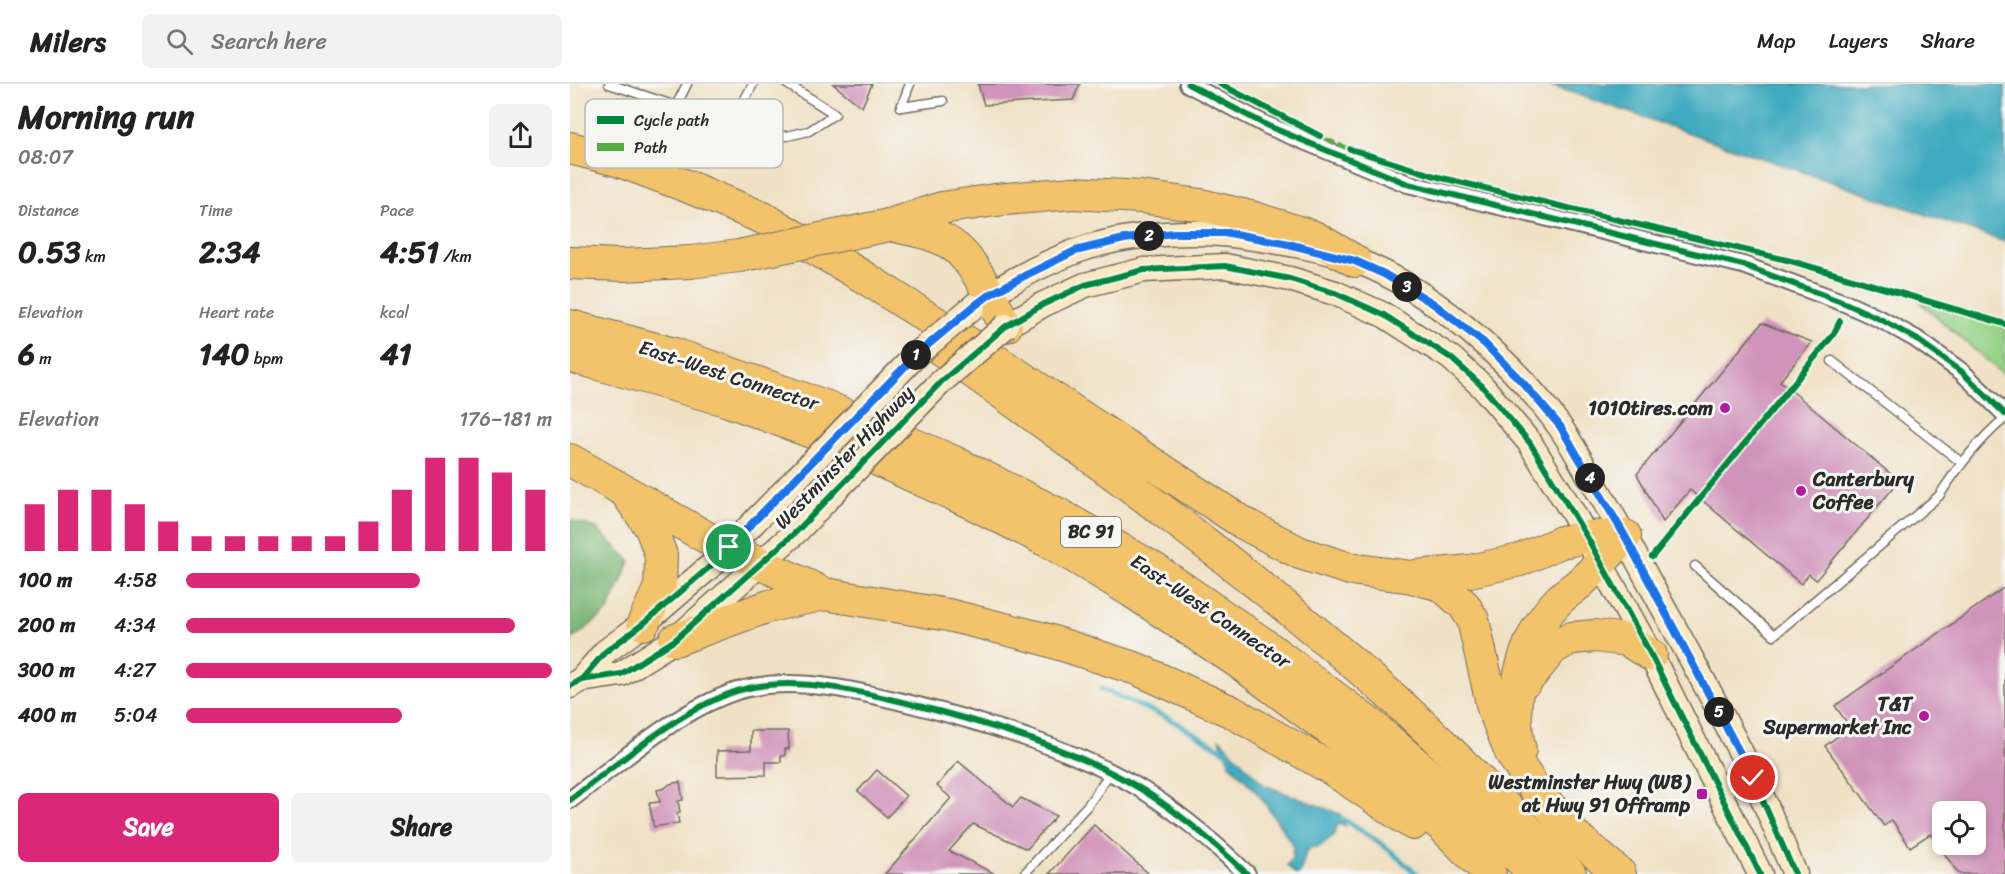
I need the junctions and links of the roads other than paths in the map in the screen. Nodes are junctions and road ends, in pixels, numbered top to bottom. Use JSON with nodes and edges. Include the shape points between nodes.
{"nodes":[{"id":1,"x":609,"y":84,"type":"edge"},
{"id":2,"x":687,"y":84,"type":"edge"},
{"id":3,"x":753,"y":84,"type":"edge"},
{"id":4,"x":787,"y":84,"type":"edge"},
{"id":5,"x":910,"y":84,"type":"edge"},
{"id":6,"x":1188,"y":84,"type":"edge"},
{"id":7,"x":655,"y":99,"type":"edge"},
{"id":8,"x":680,"y":99,"type":"edge"},
{"id":9,"x":745,"y":99,"type":"edge"},
{"id":10,"x":943,"y":101,"type":"dead end"},
{"id":11,"x":783,"y":136,"type":"edge"},
{"id":12,"x":570,"y":148,"type":"edge"},
{"id":13,"x":585,"y":152,"type":"edge"},
{"id":14,"x":639,"y":168,"type":"edge"},
{"id":15,"x":690,"y":187,"type":"junction"},
{"id":16,"x":889,"y":225,"type":"junction"},
{"id":17,"x":1355,"y":261,"type":"junction"},
{"id":18,"x":570,"y":263,"type":"edge"},
{"id":19,"x":981,"y":301,"type":"junction"},
{"id":20,"x":1006,"y":326,"type":"junction"},
{"id":21,"x":570,"y":327,"type":"edge"},
{"id":22,"x":570,"y":356,"type":"edge"},
{"id":23,"x":1832,"y":361,"type":"dead end"},
{"id":24,"x":2005,"y":416,"type":"edge"},
{"id":25,"x":570,"y":460,"type":"edge"},
{"id":26,"x":1962,"y":463,"type":"junction"},
{"id":27,"x":625,"y":492,"type":"junction"},
{"id":28,"x":1625,"y":536,"type":"junction"},
{"id":29,"x":729,"y":547,"type":"junction"},
{"id":30,"x":1594,"y":550,"type":"junction"},
{"id":31,"x":761,"y":563,"type":"junction"},
{"id":32,"x":1695,"y":566,"type":"dead end"},
{"id":33,"x":1412,"y":577,"type":"junction"},
{"id":34,"x":825,"y":594,"type":"junction"},
{"id":35,"x":643,"y":624,"type":"junction"},
{"id":36,"x":675,"y":640,"type":"junction"},
{"id":37,"x":1651,"y":655,"type":"junction"},
{"id":38,"x":576,"y":683,"type":"edge"},
{"id":39,"x":1515,"y":693,"type":"junction"},
{"id":40,"x":1110,"y":773,"type":"junction"},
{"id":41,"x":1534,"y":788,"type":"junction"},
{"id":42,"x":570,"y":800,"type":"edge"},
{"id":43,"x":1024,"y":874,"type":"edge"},
{"id":44,"x":1246,"y":874,"type":"edge"},
{"id":45,"x":1489,"y":874,"type":"edge"},
{"id":46,"x":1535,"y":874,"type":"edge"},
{"id":47,"x":1570,"y":874,"type":"edge"},
{"id":48,"x":1620,"y":874,"type":"edge"},
{"id":49,"x":1760,"y":874,"type":"edge"},
{"id":50,"x":1794,"y":874,"type":"edge"}],
"edges":[{"from":1,"to":7,"type":"lane"},
{"from":2,"to":8,"type":"lane"},
{"from":3,"to":9,"type":"lane"},
{"from":4,"to":11,"type":"lane","via":[[836,114],[809,131]]},
{"from":5,"to":10,"type":"lane","via":[[901,107]]},
{"from":6,"to":24,"type":"street","via":[[1268,126],[1408,184],[1743,265],[1847,304],[1916,339],[1962,372]]},
{"from":12,"to":13,"type":"highway"},
{"from":14,"to":15,"type":"highway"},
{"from":15,"to":33,"type":"highway","via":[[763,218],[862,276],[1243,523],[1300,553],[1350,569]]},
{"from":15,"to":47,"type":"highway","via":[[906,325],[1180,523],[1377,683]]},
{"from":16,"to":17,"type":"highway","via":[[942,208],[995,200],[1073,193],[1141,197],[1251,217],[1314,237]]},
{"from":16,"to":18,"type":"highway","bridge":true,"via":[[739,256],[690,262]]},
{"from":16,"to":19,"type":"highway","via":[[927,233],[955,246],[980,277]]},
{"from":17,"to":19,"type":"main road","name":"Westminster Highway","via":[[1229,233],[1174,233],[1124,239],[1075,251]]},
{"from":17,"to":28,"type":"main road","name":"Westminster Highway","via":[[1434,304],[1484,343],[1560,426]]},
{"from":19,"to":20,"type":"highway"},
{"from":19,"to":29,"type":"main road","name":"Westminster Highway","bridge":true,"via":[[917,354]]},
{"from":20,"to":30,"type":"main road","name":"Westminster Highway","via":[[1085,285],[1144,270],[1225,266],[1335,292],[1420,337],[1482,386],[1530,443]]},
{"from":20,"to":31,"type":"main road","name":"Westminster Highway","bridge":true,"via":[[942,381]]},
{"from":21,"to":46,"type":"highway","name":"East-West Connector","number":"BC 91","via":[[674,354],[825,406],[954,462],[1058,514],[1163,575],[1369,723]]},
{"from":22,"to":45,"type":"highway","name":"East-West Connector","number":"BC 91","via":[[729,400],[832,440],[1053,544],[1238,662],[1338,736],[1444,828]]},
{"from":23,"to":26,"type":"lane"},
{"from":24,"to":26,"type":"lane"},
{"from":25,"to":27,"type":"highway"},
{"from":26,"to":32,"type":"lane","via":[[1939,496],[1774,635]]},
{"from":27,"to":29,"type":"highway"},
{"from":27,"to":35,"type":"highway","via":[[651,528],[661,555],[660,587]]},
{"from":28,"to":30,"type":"highway"},
{"from":28,"to":50,"type":"main road","name":"Westminster Highway","via":[[1753,778]]},
{"from":29,"to":31,"type":"highway"},
{"from":29,"to":35,"type":"main road","name":"Westminster Highway"},
{"from":30,"to":33,"type":"highway","via":[[1561,542],[1520,560],[1470,571]]},
{"from":30,"to":37,"type":"main road","name":"Westminster Highway"},
{"from":30,"to":39,"type":"highway","via":[[1541,623],[1524,658]]},
{"from":31,"to":34,"type":"highway"},
{"from":31,"to":36,"type":"main road","name":"Westminster Highway"},
{"from":33,"to":41,"type":"highway","via":[[1441,585],[1464,605],[1473,620],[1493,708],[1510,753]]},
{"from":34,"to":36,"type":"highway","via":[[769,606]]},
{"from":34,"to":45,"type":"highway","via":[[948,615],[1041,638],[1137,669],[1232,712],[1330,768]]},
{"from":35,"to":38,"type":"main road","name":"Westminster Highway","via":[[605,652]]},
{"from":36,"to":38,"type":"main road","name":"Westminster Highway","via":[[621,674]]},
{"from":37,"to":39,"type":"highway","via":[[1627,640],[1572,638],[1553,648]]},
{"from":37,"to":49,"type":"main road","name":"Westminster Highway"},
{"from":39,"to":41,"type":"highway","via":[[1519,748]]},
{"from":40,"to":42,"type":"street","via":[[1005,729],[884,697],[824,687],[771,684],[739,691],[681,717]]},
{"from":40,"to":43,"type":"lane","via":[[1088,805]]},
{"from":40,"to":44,"type":"street","via":[[1161,801]]},
{"from":41,"to":48,"type":"highway","via":[[1574,835]]}]}
